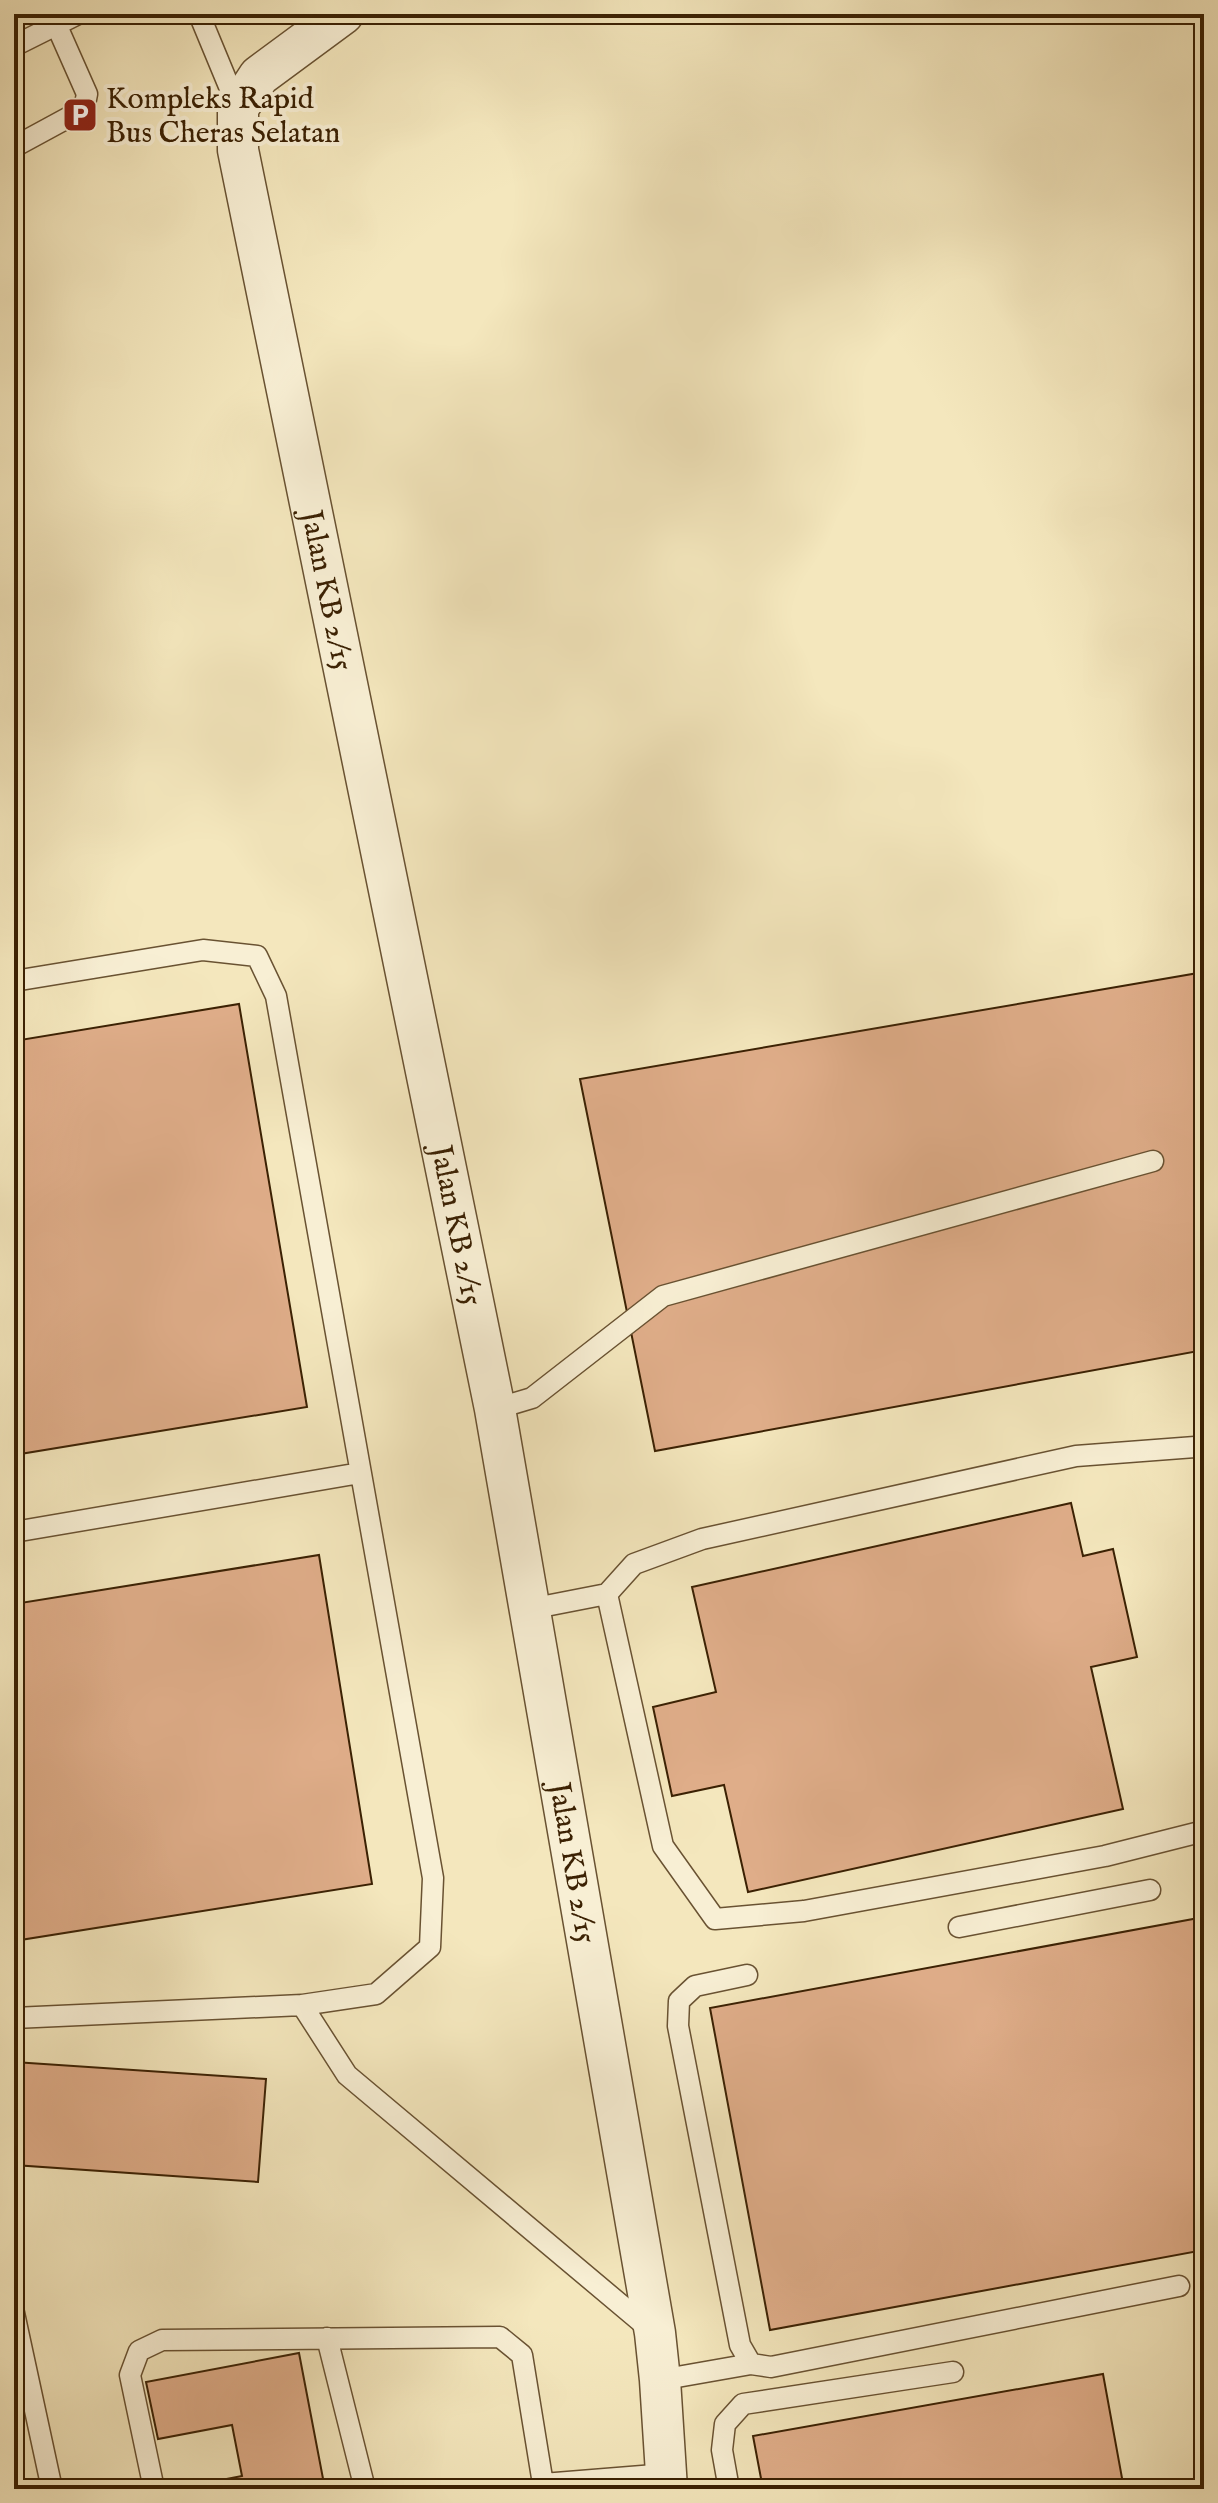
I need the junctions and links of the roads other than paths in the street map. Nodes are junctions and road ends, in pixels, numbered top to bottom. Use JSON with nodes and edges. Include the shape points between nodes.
{"nodes":[{"id":1,"x":78,"y":14,"type":"edge"},
{"id":2,"x":199,"y":14,"type":"edge"},
{"id":3,"x":343,"y":14,"type":"edge"},
{"id":4,"x":56,"y":24,"type":"junction"},
{"id":5,"x":14,"y":46,"type":"edge"},
{"id":6,"x":238,"y":108,"type":"junction"},
{"id":7,"x":14,"y":147,"type":"edge"},
{"id":8,"x":14,"y":981,"type":"edge"},
{"id":9,"x":1153,"y":1161,"type":"dead end"},
{"id":10,"x":495,"y":1409,"type":"junction"},
{"id":11,"x":1204,"y":1452,"type":"edge"},
{"id":12,"x":360,"y":1473,"type":"junction"},
{"id":13,"x":14,"y":1532,"type":"edge"},
{"id":14,"x":607,"y":1594,"type":"junction"},
{"id":15,"x":530,"y":1609,"type":"junction"},
{"id":16,"x":1204,"y":1831,"type":"edge"},
{"id":17,"x":1150,"y":1890,"type":"dead end"},
{"id":18,"x":959,"y":1927,"type":"dead end"},
{"id":19,"x":747,"y":1975,"type":"dead end"},
{"id":20,"x":302,"y":2005,"type":"junction"},
{"id":21,"x":14,"y":2018,"type":"edge"},
{"id":22,"x":1179,"y":2286,"type":"dead end"},
{"id":23,"x":14,"y":2313,"type":"edge"},
{"id":24,"x":655,"y":2333,"type":"junction"},
{"id":25,"x":327,"y":2338,"type":"junction"},
{"id":26,"x":751,"y":2364,"type":"junction"},
{"id":27,"x":953,"y":2372,"type":"dead end"},
{"id":28,"x":660,"y":2380,"type":"junction"},
{"id":29,"x":667,"y":2482,"type":"edge"},
{"id":30,"x":544,"y":2486,"type":"edge"},
{"id":31,"x":52,"y":2489,"type":"edge"},
{"id":32,"x":154,"y":2489,"type":"edge"},
{"id":33,"x":365,"y":2489,"type":"edge"},
{"id":34,"x":729,"y":2489,"type":"edge"}],
"edges":[{"from":1,"to":4,"type":"lane"},
{"from":2,"to":6,"type":"lane"},
{"from":3,"to":6,"type":"street","via":[[259,76]]},
{"from":4,"to":5,"type":"lane"},
{"from":4,"to":7,"type":"lane","via":[[87,102],[84,109]]},
{"from":6,"to":10,"type":"street","name":"Jalan KB 2/15","via":[[238,150]]},
{"from":8,"to":12,"type":"lane","via":[[203,950],[257,956],[276,996]]},
{"from":9,"to":10,"type":"lane","via":[[663,1296],[532,1398]]},
{"from":10,"to":15,"type":"street","name":"Jalan KB 2/15"},
{"from":11,"to":14,"type":"lane","via":[[1195,1447],[1076,1456],[702,1539],[634,1564]]},
{"from":12,"to":13,"type":"lane"},
{"from":12,"to":20,"type":"lane","via":[[433,1878],[430,1947],[376,1994]]},
{"from":14,"to":15,"type":"lane"},
{"from":14,"to":16,"type":"lane","via":[[663,1846],[715,1919],[819,1908],[1105,1856]]},
{"from":15,"to":24,"type":"street","name":"Jalan KB 2/15"},
{"from":17,"to":18,"type":"lane"},
{"from":19,"to":26,"type":"lane","via":[[695,1986],[679,2001],[678,2026],[740,2345]]},
{"from":20,"to":21,"type":"lane"},
{"from":20,"to":24,"type":"lane","via":[[347,2075]]},
{"from":22,"to":26,"type":"lane","via":[[771,2367]]},
{"from":23,"to":31,"type":"lane"},
{"from":24,"to":28,"type":"street","name":"Jalan KB 2/15"},
{"from":25,"to":30,"type":"lane","via":[[500,2337],[522,2355]]},
{"from":25,"to":32,"type":"lane","via":[[162,2340],[139,2351],[130,2375]]},
{"from":25,"to":33,"type":"lane"},
{"from":26,"to":28,"type":"lane"},
{"from":27,"to":34,"type":"lane","via":[[743,2404],[725,2424],[722,2450]]},
{"from":28,"to":29,"type":"street","name":"Jalan KB 2/15"},
{"from":29,"to":30,"type":"lane"}]}
